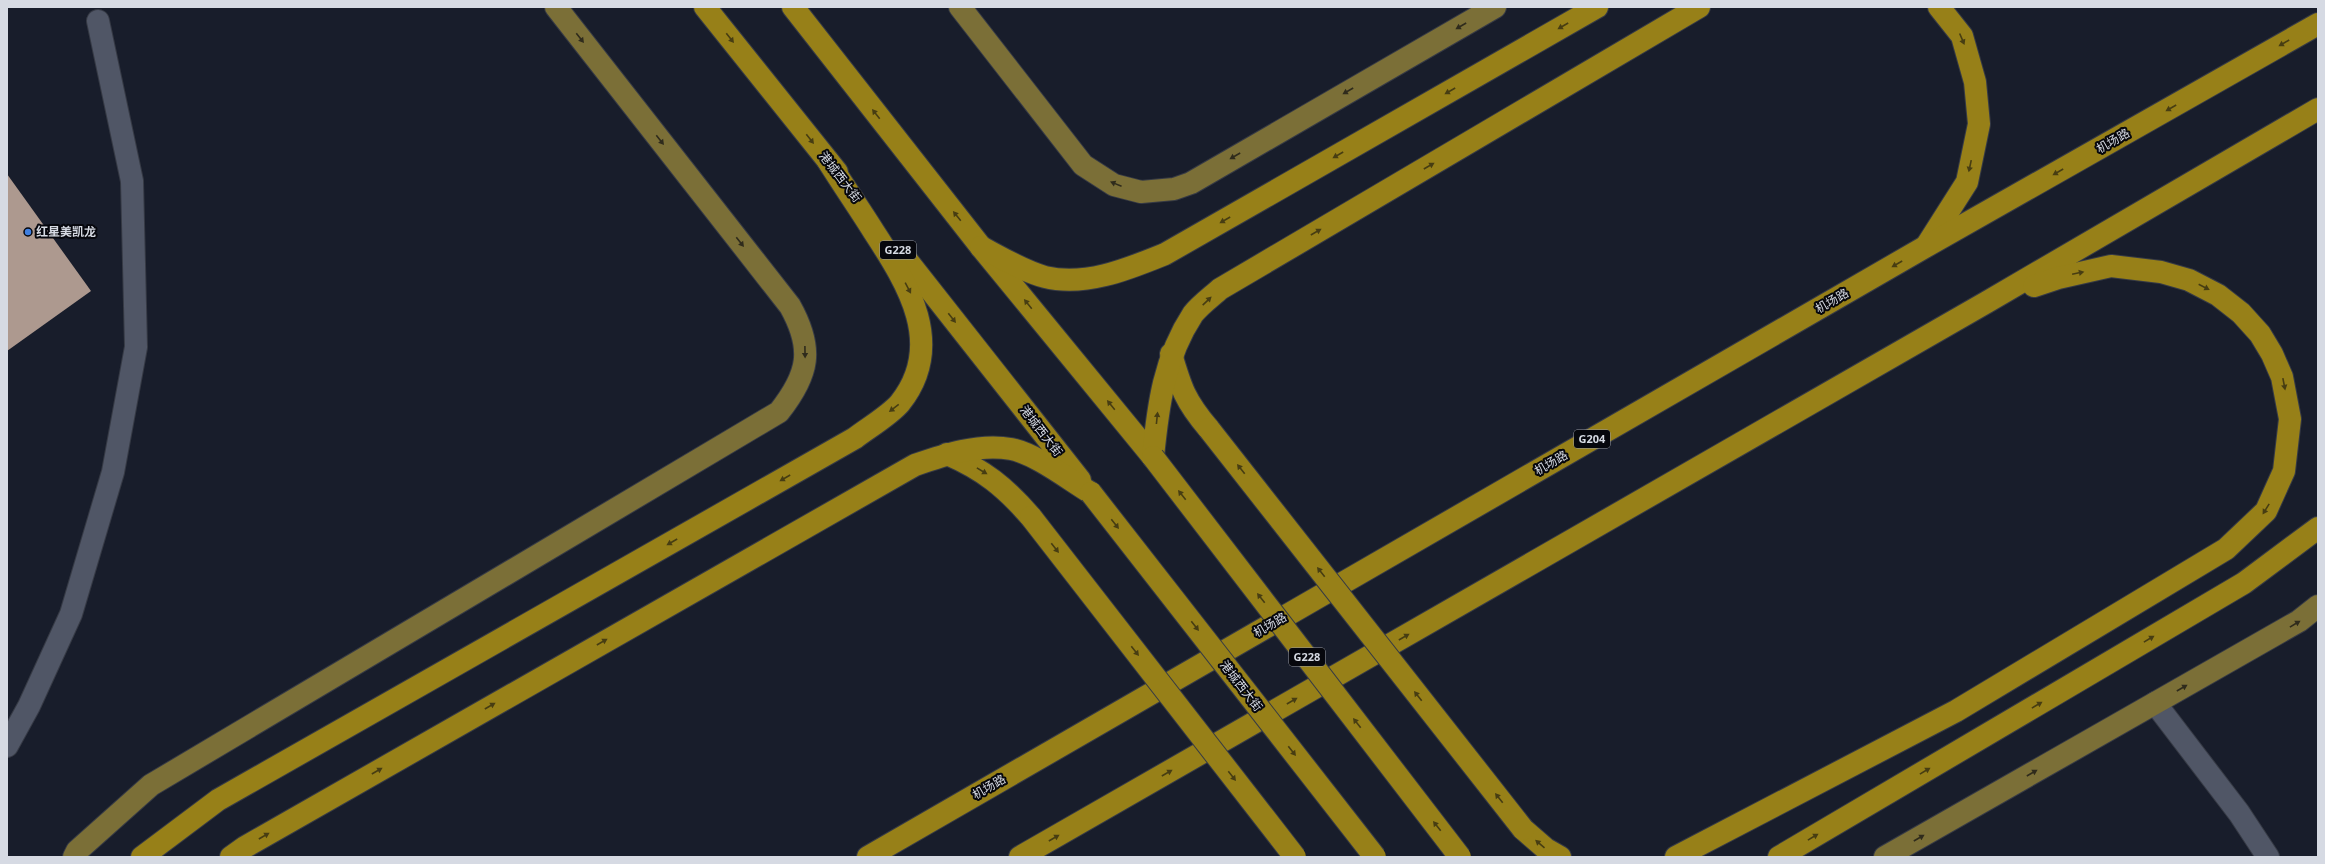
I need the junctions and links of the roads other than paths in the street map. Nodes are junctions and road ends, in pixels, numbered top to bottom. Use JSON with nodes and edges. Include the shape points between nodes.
{"nodes":[{"id":1,"x":556,"y":7,"type":"edge"},
{"id":2,"x":705,"y":7,"type":"edge"},
{"id":3,"x":793,"y":7,"type":"edge"},
{"id":4,"x":960,"y":7,"type":"edge"},
{"id":5,"x":1495,"y":7,"type":"edge"},
{"id":6,"x":1597,"y":7,"type":"edge"},
{"id":7,"x":1699,"y":7,"type":"edge"},
{"id":8,"x":1940,"y":7,"type":"edge"},
{"id":9,"x":98,"y":21,"type":"dead end"},
{"id":10,"x":2318,"y":24,"type":"edge"},
{"id":11,"x":2318,"y":109,"type":"edge"},
{"id":12,"x":828,"y":161,"type":"junction"},
{"id":13,"x":981,"y":246,"type":"junction"},
{"id":14,"x":1925,"y":247,"type":"junction"},
{"id":15,"x":1987,"y":302,"type":"junction"},
{"id":16,"x":1171,"y":354,"type":"junction"},
{"id":17,"x":947,"y":454,"type":"junction"},
{"id":18,"x":1153,"y":457,"type":"junction"},
{"id":19,"x":1091,"y":493,"type":"junction"},
{"id":20,"x":2318,"y":528,"type":"edge"},
{"id":21,"x":2318,"y":606,"type":"edge"},
{"id":22,"x":2155,"y":703,"type":"junction"},
{"id":23,"x":7,"y":746,"type":"edge"},
{"id":24,"x":74,"y":857,"type":"edge"},
{"id":25,"x":142,"y":857,"type":"edge"},
{"id":26,"x":232,"y":857,"type":"edge"},
{"id":27,"x":868,"y":857,"type":"edge"},
{"id":28,"x":1020,"y":857,"type":"edge"},
{"id":29,"x":1295,"y":857,"type":"edge"},
{"id":30,"x":1375,"y":857,"type":"edge"},
{"id":31,"x":1460,"y":857,"type":"edge"},
{"id":32,"x":1560,"y":857,"type":"edge"},
{"id":33,"x":1676,"y":857,"type":"edge"},
{"id":34,"x":1779,"y":857,"type":"edge"},
{"id":35,"x":1886,"y":857,"type":"edge"},
{"id":36,"x":2268,"y":857,"type":"edge"}],
"edges":[{"from":1,"to":24,"type":"main road","one_way":true,"via":[[790,306],[800,324],[805,343],[805,362],[795,392],[779,412],[151,785]]},
{"from":2,"to":12,"type":"highway","name":"港城西大街","number":"G228","one_way":true},
{"from":13,"to":3,"type":"highway","number":"G228","one_way":true},
{"from":5,"to":4,"type":"main road","one_way":true,"via":[[1191,184],[1174,190],[1141,192],[1114,185],[1083,165]]},
{"from":6,"to":13,"type":"highway","one_way":true,"via":[[1164,254],[1117,273],[1071,280],[1046,277],[1021,268]]},
{"from":16,"to":7,"type":"highway","one_way":true,"via":[[1194,313],[1220,289]]},
{"from":8,"to":14,"type":"highway","one_way":true,"via":[[1962,36],[1975,82],[1979,124],[1967,182]]},
{"from":9,"to":23,"type":"street","via":[[132,181],[136,347],[113,472],[71,614],[29,706]]},
{"from":10,"to":14,"type":"highway","name":"机场路","number":"G204","one_way":true},
{"from":11,"to":15,"type":"highway"},
{"from":12,"to":19,"type":"highway","name":"港城西大街","number":"G228","one_way":true},
{"from":12,"to":25,"type":"highway","one_way":true,"via":[[896,264],[913,297],[921,326],[921,354],[915,381],[899,404],[855,438],[218,800]]},
{"from":18,"to":13,"type":"highway","number":"G228","one_way":true},
{"from":14,"to":27,"type":"highway","name":"机场路","number":"G204","one_way":true},
{"from":28,"to":15,"type":"highway","one_way":true},
{"from":15,"to":33,"type":"highway","one_way":true,"via":[[2058,278],[2111,266],[2161,272],[2190,280],[2218,295],[2241,313],[2260,334],[2282,377],[2290,419],[2284,471],[2266,511],[2226,549],[1956,711]]},
{"from":18,"to":16,"type":"highway","one_way":true,"via":[[1159,397]]},
{"from":32,"to":16,"type":"highway","one_way":true,"bridge":true,"via":[[1546,849],[1523,829],[1191,408],[1180,385]]},
{"from":17,"to":19,"type":"highway","via":[[997,447],[1011,449],[1025,453]]},
{"from":26,"to":17,"type":"highway","one_way":true,"via":[[245,846],[876,485],[915,464]]},
{"from":17,"to":29,"type":"highway","one_way":true,"bridge":true,"via":[[988,475],[1011,494],[1031,517]]},
{"from":31,"to":18,"type":"highway","number":"G228","one_way":true,"bridge":true},
{"from":19,"to":30,"type":"highway","name":"港城西大街","number":"G228","one_way":true,"bridge":true},
{"from":34,"to":20,"type":"highway","one_way":true,"via":[[2244,583]]},
{"from":22,"to":21,"type":"main road","one_way":true,"via":[[2299,621]]},
{"from":35,"to":22,"type":"main road","one_way":true},
{"from":22,"to":36,"type":"street","via":[[2239,813]]}]}
